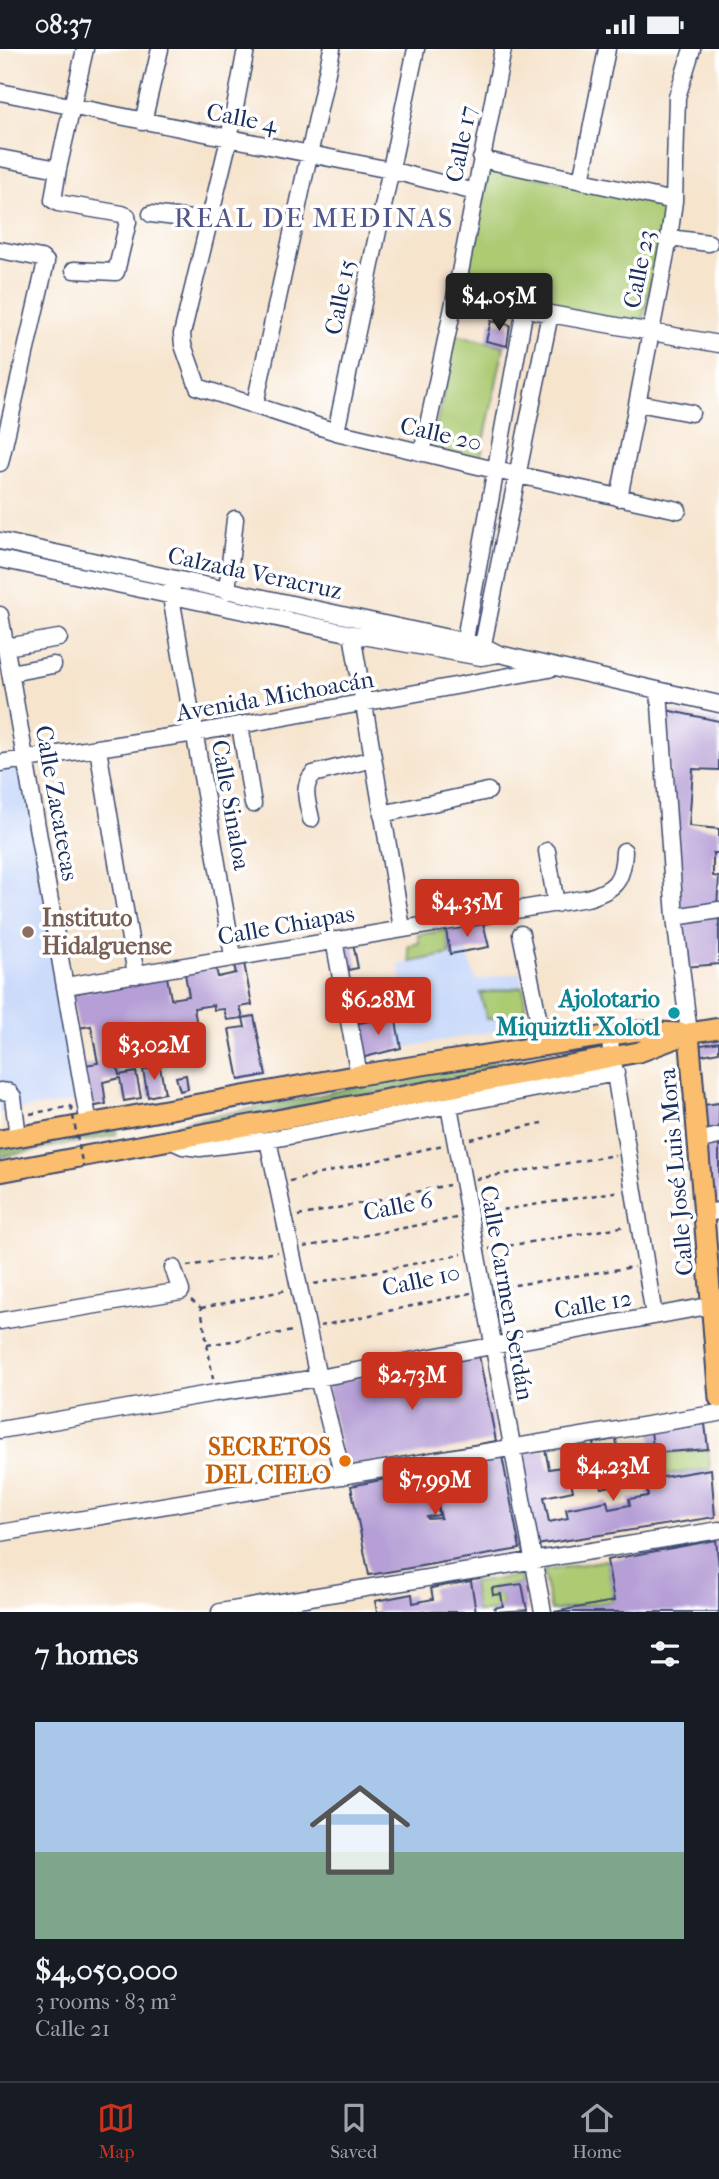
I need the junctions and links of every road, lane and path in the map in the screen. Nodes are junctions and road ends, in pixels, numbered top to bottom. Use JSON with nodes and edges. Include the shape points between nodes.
{"nodes":[{"id":1,"x":85,"y":49,"type":"edge"},
{"id":2,"x":160,"y":49,"type":"edge"},
{"id":3,"x":246,"y":49,"type":"edge"},
{"id":4,"x":332,"y":49,"type":"edge"},
{"id":5,"x":416,"y":49,"type":"edge"},
{"id":6,"x":503,"y":49,"type":"edge"},
{"id":7,"x":607,"y":49,"type":"edge"},
{"id":8,"x":692,"y":49,"type":"edge"},
{"id":9,"x":0,"y":92,"type":"edge"},
{"id":10,"x":73,"y":107,"type":"junction"},
{"id":11,"x":143,"y":122,"type":"junction"},
{"id":12,"x":229,"y":139,"type":"junction"},
{"id":13,"x":309,"y":154,"type":"junction"},
{"id":14,"x":0,"y":158,"type":"edge"},
{"id":15,"x":481,"y":159,"type":"junction"},
{"id":16,"x":58,"y":169,"type":"junction"},
{"id":17,"x":390,"y":170,"type":"junction"},
{"id":18,"x":580,"y":181,"type":"junction"},
{"id":19,"x":475,"y":192,"type":"junction"},
{"id":20,"x":674,"y":201,"type":"junction"},
{"id":21,"x":151,"y":214,"type":"dead end"},
{"id":22,"x":207,"y":221,"type":"junction"},
{"id":23,"x":669,"y":238,"type":"junction"},
{"id":24,"x":709,"y":243,"type":"dead end"},
{"id":25,"x":0,"y":250,"type":"edge"},
{"id":26,"x":74,"y":270,"type":"dead end"},
{"id":27,"x":456,"y":293,"type":"junction"},
{"id":28,"x":524,"y":308,"type":"junction"},
{"id":29,"x":550,"y":314,"type":"junction"},
{"id":30,"x":650,"y":331,"type":"junction"},
{"id":31,"x":719,"y":345,"type":"edge"},
{"id":32,"x":638,"y":403,"type":"junction"},
{"id":33,"x":254,"y":404,"type":"junction"},
{"id":34,"x":691,"y":414,"type":"dead end"},
{"id":35,"x":336,"y":432,"type":"junction"},
{"id":36,"x":422,"y":453,"type":"junction"},
{"id":37,"x":0,"y":463,"type":"edge"},
{"id":38,"x":495,"y":470,"type":"junction"},
{"id":39,"x":518,"y":475,"type":"junction"},
{"id":40,"x":619,"y":498,"type":"junction"},
{"id":41,"x":678,"y":510,"type":"dead end"},
{"id":42,"x":235,"y":519,"type":"dead end"},
{"id":43,"x":0,"y":541,"type":"edge"},
{"id":44,"x":0,"y":559,"type":"edge"},
{"id":45,"x":173,"y":579,"type":"junction"},
{"id":46,"x":227,"y":591,"type":"junction"},
{"id":47,"x":171,"y":597,"type":"junction"},
{"id":48,"x":0,"y":615,"type":"edge"},
{"id":49,"x":352,"y":634,"type":"junction"},
{"id":50,"x":59,"y":638,"type":"dead end"},
{"id":51,"x":6,"y":647,"type":"junction"},
{"id":52,"x":463,"y":647,"type":"junction"},
{"id":53,"x":482,"y":651,"type":"junction"},
{"id":54,"x":53,"y":665,"type":"dead end"},
{"id":55,"x":557,"y":667,"type":"junction"},
{"id":56,"x":10,"y":673,"type":"junction"},
{"id":57,"x":659,"y":691,"type":"junction"},
{"id":58,"x":363,"y":703,"type":"junction"},
{"id":59,"x":719,"y":704,"type":"edge"},
{"id":60,"x":240,"y":725,"type":"junction"},
{"id":61,"x":195,"y":733,"type":"junction"},
{"id":62,"x":98,"y":749,"type":"junction"},
{"id":63,"x":26,"y":759,"type":"junction"},
{"id":64,"x":373,"y":759,"type":"junction"},
{"id":65,"x":0,"y":763,"type":"edge"},
{"id":66,"x":488,"y":791,"type":"dead end"},
{"id":67,"x":253,"y":804,"type":"dead end"},
{"id":68,"x":382,"y":814,"type":"junction"},
{"id":69,"x":311,"y":819,"type":"dead end"},
{"id":70,"x":547,"y":851,"type":"dead end"},
{"id":71,"x":624,"y":851,"type":"dead end"},
{"id":72,"x":556,"y":904,"type":"junction"},
{"id":73,"x":719,"y":910,"type":"edge"},
{"id":74,"x":675,"y":916,"type":"junction"},
{"id":75,"x":402,"y":928,"type":"junction"},
{"id":76,"x":521,"y":934,"type":"dead end"},
{"id":77,"x":334,"y":940,"type":"junction"},
{"id":78,"x":233,"y":956,"type":"junction"},
{"id":79,"x":136,"y":975,"type":"junction"},
{"id":80,"x":66,"y":986,"type":"junction"},
{"id":81,"x":719,"y":1028,"type":"edge"},
{"id":82,"x":689,"y":1033,"type":"junction"},
{"id":83,"x":609,"y":1036,"type":"junction"},
{"id":84,"x":544,"y":1046,"type":"junction"},
{"id":85,"x":614,"y":1065,"type":"junction"},
{"id":86,"x":359,"y":1075,"type":"junction"},
{"id":87,"x":336,"y":1079,"type":"junction"},
{"id":88,"x":0,"y":1091,"type":"edge"},
{"id":89,"x":449,"y":1107,"type":"junction"},
{"id":90,"x":26,"y":1115,"type":"dead end"},
{"id":91,"x":112,"y":1119,"type":"junction"},
{"id":92,"x":89,"y":1123,"type":"junction"},
{"id":93,"x":542,"y":1123,"type":"dead end"},
{"id":94,"x":719,"y":1136,"type":"edge"},
{"id":95,"x":9,"y":1138,"type":"edge"},
{"id":96,"x":268,"y":1140,"type":"junction"},
{"id":97,"x":172,"y":1141,"type":"junction"},
{"id":98,"x":697,"y":1141,"type":"junction"},
{"id":99,"x":456,"y":1142,"type":"junction"},
{"id":100,"x":0,"y":1166,"type":"edge"},
{"id":101,"x":83,"y":1167,"type":"dead end"},
{"id":102,"x":0,"y":1173,"type":"edge"},
{"id":103,"x":277,"y":1184,"type":"junction"},
{"id":104,"x":633,"y":1189,"type":"junction"},
{"id":105,"x":712,"y":1212,"type":"edge"},
{"id":106,"x":469,"y":1215,"type":"junction"},
{"id":107,"x":639,"y":1224,"type":"junction"},
{"id":108,"x":291,"y":1250,"type":"junction"},
{"id":109,"x":475,"y":1251,"type":"junction"},
{"id":110,"x":645,"y":1265,"type":"junction"},
{"id":111,"x":173,"y":1268,"type":"joint"},
{"id":112,"x":300,"y":1287,"type":"junction"},
{"id":113,"x":181,"y":1290,"type":"junction"},
{"id":114,"x":482,"y":1290,"type":"junction"},
{"id":115,"x":715,"y":1305,"type":"edge"},
{"id":116,"x":201,"y":1308,"type":"junction"},
{"id":117,"x":654,"y":1316,"type":"junction"},
{"id":118,"x":0,"y":1321,"type":"edge"},
{"id":119,"x":308,"y":1328,"type":"junction"},
{"id":120,"x":207,"y":1345,"type":"junction"},
{"id":121,"x":492,"y":1346,"type":"junction"},
{"id":122,"x":318,"y":1378,"type":"junction"},
{"id":123,"x":215,"y":1393,"type":"junction"},
{"id":124,"x":719,"y":1398,"type":"edge"},
{"id":125,"x":719,"y":1413,"type":"edge"},
{"id":126,"x":0,"y":1430,"type":"edge"},
{"id":127,"x":513,"y":1448,"type":"junction"},
{"id":128,"x":343,"y":1476,"type":"junction"},
{"id":129,"x":719,"y":1530,"type":"edge"},
{"id":130,"x":0,"y":1533,"type":"edge"},
{"id":131,"x":533,"y":1559,"type":"junction"},
{"id":132,"x":220,"y":1612,"type":"edge"},
{"id":133,"x":543,"y":1612,"type":"edge"}],
"edges":[{"from":1,"to":10,"type":"street"},
{"from":2,"to":11,"type":"street"},
{"from":3,"to":12,"type":"street"},
{"from":4,"to":13,"type":"street"},
{"from":5,"to":17,"type":"street","name":"Calle 15"},
{"from":6,"to":15,"type":"street","name":"Calle 17"},
{"from":7,"to":18,"type":"street"},
{"from":8,"to":20,"type":"street","name":"Calle 23","via":[[677,97]]},
{"from":9,"to":10,"type":"street","name":"Calle 4"},
{"from":10,"to":11,"type":"street","name":"Calle 4"},
{"from":10,"to":16,"type":"street"},
{"from":11,"to":12,"type":"street","name":"Calle 4"},
{"from":12,"to":13,"type":"street","name":"Calle 4"},
{"from":12,"to":22,"type":"street"},
{"from":13,"to":17,"type":"street","name":"Calle 4"},
{"from":13,"to":33,"type":"street"},
{"from":14,"to":16,"type":"street"},
{"from":15,"to":18,"type":"street"},
{"from":15,"to":19,"type":"street","name":"Calle 17"},
{"from":16,"to":26,"type":"street","via":[[53,200],[127,216],[128,222],[116,272]]},
{"from":17,"to":19,"type":"street","name":"Calle 4"},
{"from":17,"to":35,"type":"street","name":"Calle 15"},
{"from":18,"to":20,"type":"street"},
{"from":19,"to":27,"type":"street","name":"Calle 17"},
{"from":20,"to":23,"type":"street","name":"Calle 23"},
{"from":21,"to":22,"type":"street"},
{"from":22,"to":33,"type":"street","name":"Calle 20","via":[[183,345],[198,387]]},
{"from":23,"to":24,"type":"street"},
{"from":23,"to":30,"type":"street","name":"Calle 23"},
{"from":25,"to":37,"type":"street","via":[[46,262]]},
{"from":27,"to":28,"type":"street"},
{"from":27,"to":36,"type":"street","name":"Calle 17"},
{"from":28,"to":29,"type":"street"},
{"from":28,"to":38,"type":"street"},
{"from":29,"to":30,"type":"street"},
{"from":29,"to":39,"type":"street"},
{"from":30,"to":31,"type":"street"},
{"from":30,"to":32,"type":"street","name":"Calle 23"},
{"from":32,"to":34,"type":"street"},
{"from":32,"to":40,"type":"street","name":"Calle 23"},
{"from":33,"to":35,"type":"street","name":"Calle 20"},
{"from":35,"to":36,"type":"street","name":"Calle 20"},
{"from":36,"to":38,"type":"street","name":"Calle 20"},
{"from":38,"to":39,"type":"street","name":"Calle 20"},
{"from":38,"to":52,"type":"street"},
{"from":39,"to":40,"type":"street","name":"Calle 20"},
{"from":39,"to":53,"type":"street"},
{"from":40,"to":41,"type":"street","name":"Calle 20"},
{"from":42,"to":46,"type":"street"},
{"from":43,"to":45,"type":"street","name":"Calzada Veracruz"},
{"from":44,"to":47,"type":"street","name":"Calzada Veracruz"},
{"from":45,"to":46,"type":"street","name":"Calzada Veracruz"},
{"from":45,"to":47,"type":"street","name":"Calle Sinaloa"},
{"from":46,"to":52,"type":"street","name":"Calzada Veracruz"},
{"from":47,"to":49,"type":"street","name":"Calzada Veracruz"},
{"from":47,"to":61,"type":"street","name":"Calle Sinaloa"},
{"from":48,"to":51,"type":"street","name":"Calle Zacatecas"},
{"from":49,"to":52,"type":"street","name":"Calzada Veracruz"},
{"from":49,"to":58,"type":"street"},
{"from":50,"to":51,"type":"street"},
{"from":51,"to":56,"type":"street","name":"Calle Zacatecas"},
{"from":52,"to":53,"type":"street","name":"Calzada Veracruz"},
{"from":53,"to":55,"type":"street","name":"Calzada Veracruz"},
{"from":54,"to":56,"type":"street"},
{"from":55,"to":57,"type":"street","name":"Calzada Veracruz"},
{"from":55,"to":58,"type":"street","name":"Avenida Michoacán"},
{"from":56,"to":63,"type":"street","name":"Calle Zacatecas"},
{"from":57,"to":59,"type":"street","name":"Calzada Veracruz"},
{"from":57,"to":74,"type":"street","name":"Calle José Luis Mora"},
{"from":58,"to":60,"type":"street","name":"Avenida Michoacán"},
{"from":58,"to":64,"type":"street"},
{"from":60,"to":61,"type":"street","name":"Avenida Michoacán"},
{"from":60,"to":67,"type":"street"},
{"from":61,"to":62,"type":"street","name":"Avenida Michoacán"},
{"from":61,"to":78,"type":"street","name":"Calle Sinaloa"},
{"from":62,"to":63,"type":"street","name":"Avenida Michoacán"},
{"from":62,"to":79,"type":"street"},
{"from":63,"to":65,"type":"street","name":"Avenida Michoacán"},
{"from":63,"to":80,"type":"street","name":"Calle Zacatecas"},
{"from":64,"to":68,"type":"street"},
{"from":64,"to":69,"type":"street","via":[[313,774],[306,790]]},
{"from":66,"to":68,"type":"street"},
{"from":68,"to":75,"type":"street"},
{"from":70,"to":72,"type":"street"},
{"from":71,"to":72,"type":"street","name":"Calle Chiapas","via":[[622,871],[614,886],[603,894]]},
{"from":72,"to":75,"type":"street","name":"Calle Chiapas"},
{"from":73,"to":74,"type":"street"},
{"from":74,"to":82,"type":"street","name":"Calle José Luis Mora"},
{"from":75,"to":77,"type":"street","name":"Calle Chiapas"},
{"from":76,"to":84,"type":"street"},
{"from":77,"to":78,"type":"street","name":"Calle Chiapas"},
{"from":77,"to":86,"type":"street"},
{"from":78,"to":79,"type":"street","name":"Calle Chiapas"},
{"from":79,"to":80,"type":"street","name":"Calle Chiapas"},
{"from":80,"to":92,"type":"street","name":"Calle Zacatecas"},
{"from":81,"to":82,"type":"main road"},
{"from":82,"to":83,"type":"main road","via":[[637,1031]]},
{"from":82,"to":85,"type":"main road"},
{"from":82,"to":98,"type":"main road","name":"Calle José Luis Mora"},
{"from":83,"to":84,"type":"main road"},
{"from":83,"to":85,"type":"street"},
{"from":84,"to":86,"type":"main road"},
{"from":85,"to":89,"type":"street"},
{"from":85,"to":97,"type":"main road"},
{"from":85,"to":104,"type":"street"},
{"from":86,"to":87,"type":"main road"},
{"from":87,"to":91,"type":"main road"},
{"from":87,"to":97,"type":"main road","via":[[288,1096],[174,1117],[166,1127]]},
{"from":88,"to":95,"type":"street","via":[[13,1097]]},
{"from":89,"to":96,"type":"street"},
{"from":89,"to":99,"type":"street","name":"Calle Carmen Serdán"},
{"from":90,"to":101,"type":"path","bridge":true,"via":[[71,1106]]},
{"from":91,"to":92,"type":"main road"},
{"from":91,"to":100,"type":"main road","via":[[125,1125],[123,1139]]},
{"from":92,"to":95,"type":"main road"},
{"from":93,"to":99,"type":"path"},
{"from":94,"to":98,"type":"street"},
{"from":96,"to":97,"type":"street","via":[[200,1148]]},
{"from":96,"to":103,"type":"street"},
{"from":97,"to":102,"type":"main road"},
{"from":98,"to":105,"type":"main road","name":"Calle José Luis Mora"},
{"from":99,"to":103,"type":"path"},
{"from":99,"to":106,"type":"street","name":"Calle Carmen Serdán"},
{"from":103,"to":108,"type":"street"},
{"from":104,"to":106,"type":"path","name":"Calle 6"},
{"from":104,"to":107,"type":"street"},
{"from":105,"to":115,"type":"main road","name":"Calle José Luis Mora"},
{"from":106,"to":108,"type":"path","name":"Calle 6"},
{"from":106,"to":109,"type":"street","name":"Calle Carmen Serdán"},
{"from":107,"to":109,"type":"path"},
{"from":107,"to":110,"type":"street"},
{"from":108,"to":111,"type":"path","name":"Calle 6"},
{"from":108,"to":112,"type":"street"},
{"from":109,"to":112,"type":"path"},
{"from":109,"to":114,"type":"street","name":"Calle Carmen Serdán"},
{"from":110,"to":114,"type":"path","name":"Calle 10"},
{"from":110,"to":117,"type":"street"},
{"from":111,"to":113,"type":"street"},
{"from":112,"to":116,"type":"path"},
{"from":112,"to":119,"type":"street"},
{"from":113,"to":116,"type":"path"},
{"from":113,"to":118,"type":"street"},
{"from":114,"to":119,"type":"path","name":"Calle 10"},
{"from":114,"to":121,"type":"street","name":"Calle Carmen Serdán"},
{"from":115,"to":117,"type":"street","name":"Calle 12"},
{"from":115,"to":124,"type":"main road","name":"Calle José Luis Mora"},
{"from":116,"to":120,"type":"path"},
{"from":117,"to":121,"type":"street","name":"Calle 12"},
{"from":119,"to":120,"type":"path","name":"Calle 10"},
{"from":119,"to":122,"type":"street"},
{"from":120,"to":123,"type":"path"},
{"from":121,"to":122,"type":"street","name":"Calle 12"},
{"from":121,"to":127,"type":"street","name":"Calle Carmen Serdán"},
{"from":122,"to":123,"type":"street","name":"Calle 12"},
{"from":122,"to":128,"type":"street"},
{"from":123,"to":126,"type":"street","name":"Calle 12"},
{"from":125,"to":127,"type":"street"},
{"from":127,"to":128,"type":"street"},
{"from":127,"to":131,"type":"street","name":"Calle Carmen Serdán"},
{"from":128,"to":130,"type":"street"},
{"from":129,"to":131,"type":"street"},
{"from":131,"to":132,"type":"street"},
{"from":131,"to":133,"type":"street","name":"Calle Carmen Serdán"}]}
